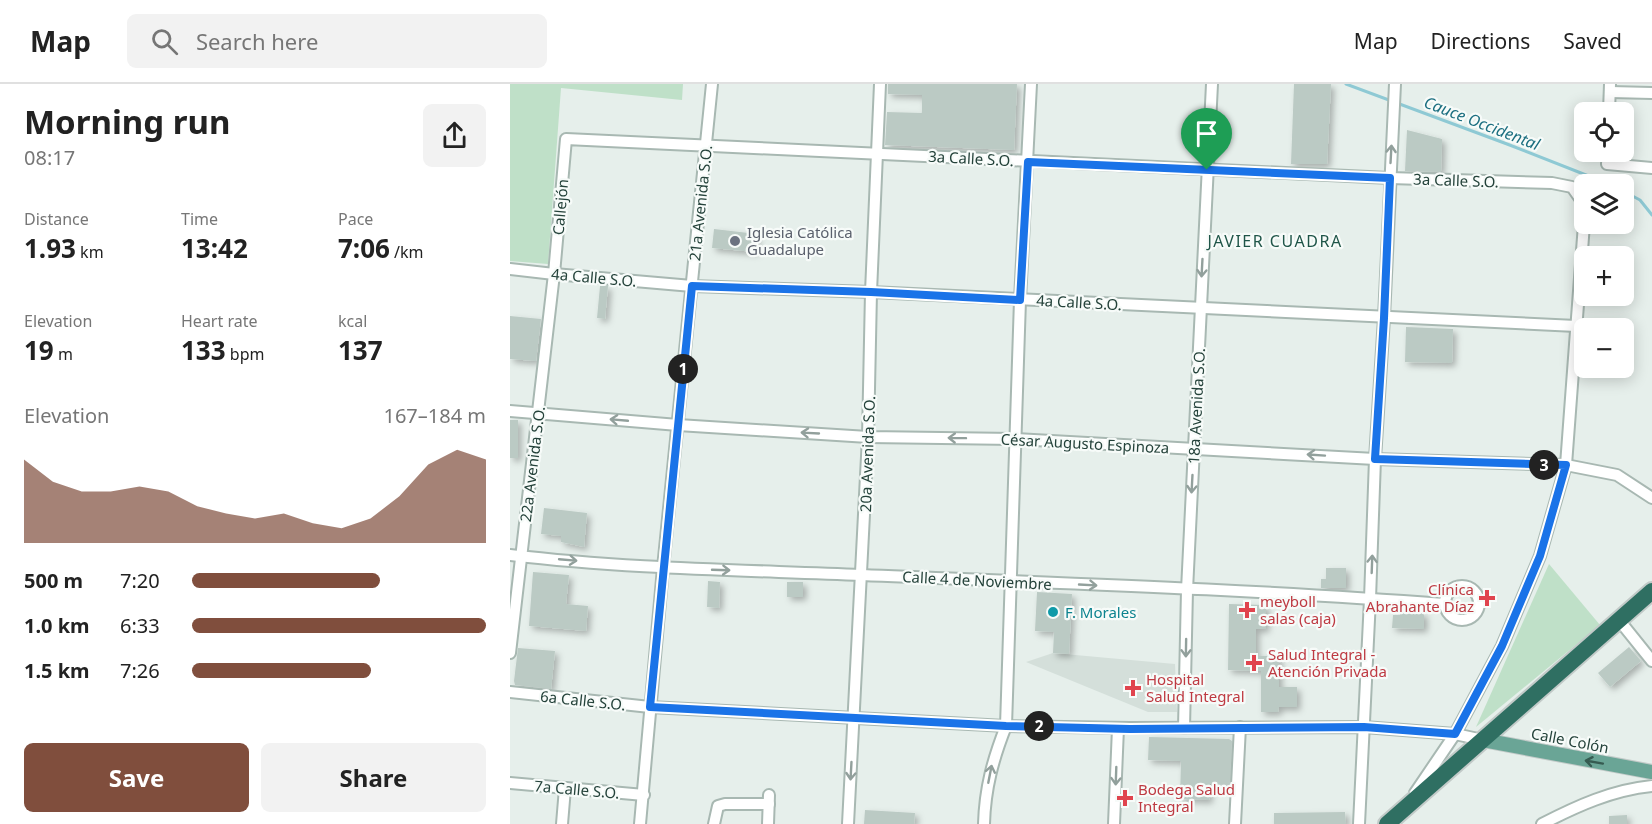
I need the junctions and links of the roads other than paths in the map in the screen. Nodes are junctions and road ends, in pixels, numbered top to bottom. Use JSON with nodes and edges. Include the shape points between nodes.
{"nodes":[{"id":1,"x":712,"y":84,"type":"edge"},
{"id":2,"x":880,"y":84,"type":"edge"},
{"id":3,"x":1031,"y":84,"type":"edge"},
{"id":4,"x":1212,"y":84,"type":"edge"},
{"id":5,"x":1395,"y":84,"type":"edge"},
{"id":6,"x":1610,"y":88,"type":"edge"},
{"id":7,"x":1652,"y":93,"type":"edge"},
{"id":8,"x":566,"y":139,"type":"joint"},
{"id":9,"x":707,"y":145,"type":"junction"},
{"id":10,"x":878,"y":153,"type":"junction"},
{"id":11,"x":1028,"y":162,"type":"junction"},
{"id":12,"x":1607,"y":162,"type":"edge"},
{"id":13,"x":1652,"y":168,"type":"edge"},
{"id":14,"x":1207,"y":170,"type":"junction"},
{"id":15,"x":1390,"y":178,"type":"junction"},
{"id":16,"x":1574,"y":190,"type":"edge"},
{"id":17,"x":1583,"y":234,"type":"edge"},
{"id":18,"x":510,"y":269,"type":"edge"},
{"id":19,"x":554,"y":274,"type":"junction"},
{"id":20,"x":692,"y":286,"type":"junction"},
{"id":21,"x":871,"y":292,"type":"junction"},
{"id":22,"x":1020,"y":300,"type":"junction"},
{"id":23,"x":1200,"y":308,"type":"junction"},
{"id":24,"x":1384,"y":318,"type":"junction"},
{"id":25,"x":1577,"y":318,"type":"edge"},
{"id":26,"x":1574,"y":326,"type":"edge"},
{"id":27,"x":1574,"y":354,"type":"edge"},
{"id":28,"x":510,"y":411,"type":"edge"},
{"id":29,"x":538,"y":413,"type":"junction"},
{"id":30,"x":678,"y":425,"type":"junction"},
{"id":31,"x":868,"y":437,"type":"junction"},
{"id":32,"x":1015,"y":439,"type":"junction"},
{"id":33,"x":1194,"y":448,"type":"junction"},
{"id":34,"x":1375,"y":459,"type":"junction"},
{"id":35,"x":1566,"y":465,"type":"junction"},
{"id":36,"x":1652,"y":498,"type":"edge"},
{"id":37,"x":515,"y":555,"type":"edge"},
{"id":38,"x":663,"y":568,"type":"junction"},
{"id":39,"x":861,"y":575,"type":"junction"},
{"id":40,"x":1009,"y":582,"type":"junction"},
{"id":41,"x":1187,"y":590,"type":"junction"},
{"id":42,"x":1652,"y":591,"type":"edge"},
{"id":43,"x":1370,"y":598,"type":"junction"},
{"id":44,"x":1444,"y":604,"type":"dead end"},
{"id":45,"x":1619,"y":620,"type":"junction"},
{"id":46,"x":510,"y":653,"type":"edge"},
{"id":47,"x":1652,"y":660,"type":"edge"},
{"id":48,"x":510,"y":692,"type":"edge"},
{"id":49,"x":650,"y":707,"type":"junction"},
{"id":50,"x":854,"y":718,"type":"junction"},
{"id":51,"x":1006,"y":726,"type":"junction"},
{"id":52,"x":1240,"y":727,"type":"junction"},
{"id":53,"x":1364,"y":727,"type":"junction"},
{"id":54,"x":1118,"y":728,"type":"junction"},
{"id":55,"x":1184,"y":728,"type":"junction"},
{"id":56,"x":1455,"y":734,"type":"junction"},
{"id":57,"x":1483,"y":740,"type":"junction"},
{"id":58,"x":1652,"y":772,"type":"edge"},
{"id":59,"x":510,"y":783,"type":"edge"},
{"id":60,"x":1652,"y":786,"type":"edge"},
{"id":61,"x":565,"y":788,"type":"junction"},
{"id":62,"x":644,"y":795,"type":"junction"},
{"id":63,"x":1403,"y":811,"type":"junction"},
{"id":64,"x":1548,"y":823,"type":"edge"},
{"id":65,"x":562,"y":824,"type":"edge"},
{"id":66,"x":640,"y":824,"type":"edge"},
{"id":67,"x":714,"y":824,"type":"edge"},
{"id":68,"x":768,"y":824,"type":"edge"},
{"id":69,"x":848,"y":824,"type":"edge"},
{"id":70,"x":984,"y":824,"type":"edge"},
{"id":71,"x":1114,"y":824,"type":"edge"},
{"id":72,"x":1235,"y":824,"type":"edge"},
{"id":73,"x":1359,"y":824,"type":"edge"},
{"id":74,"x":1387,"y":824,"type":"edge"}],
"edges":[{"from":1,"to":9,"type":"street","name":"21a Avenida S.O."},
{"from":2,"to":10,"type":"street","name":"20a Avenida S.O."},
{"from":3,"to":11,"type":"street"},
{"from":4,"to":14,"type":"street","name":"18a Avenida S.O."},
{"from":15,"to":5,"type":"street","one_way":true},
{"from":6,"to":7,"type":"street"},
{"from":8,"to":9,"type":"street","name":"3a Calle S.O."},
{"from":8,"to":19,"type":"street","name":"Callejón"},
{"from":9,"to":10,"type":"street","name":"3a Calle S.O."},
{"from":9,"to":20,"type":"street","name":"21a Avenida S.O."},
{"from":10,"to":11,"type":"street","name":"3a Calle S.O."},
{"from":10,"to":21,"type":"street","name":"20a Avenida S.O."},
{"from":11,"to":14,"type":"street","name":"3a Calle S.O."},
{"from":11,"to":22,"type":"street"},
{"from":12,"to":13,"type":"street"},
{"from":14,"to":15,"type":"street","name":"3a Calle S.O."},
{"from":14,"to":23,"type":"street","name":"18a Avenida S.O.","one_way":true},
{"from":15,"to":16,"type":"street","name":"3a Calle S.O.","via":[[1565,185]]},
{"from":15,"to":24,"type":"street"},
{"from":17,"to":25,"type":"street"},
{"from":18,"to":19,"type":"street","name":"4a Calle S.O."},
{"from":19,"to":20,"type":"street","name":"4a Calle S.O."},
{"from":19,"to":29,"type":"street","name":"22a Avenida S.O."},
{"from":20,"to":21,"type":"street","name":"4a Calle S.O."},
{"from":20,"to":30,"type":"street","name":"21a Avenida S.O."},
{"from":21,"to":22,"type":"street","name":"4a Calle S.O."},
{"from":21,"to":31,"type":"street","name":"20a Avenida S.O."},
{"from":22,"to":23,"type":"street","name":"4a Calle S.O."},
{"from":22,"to":32,"type":"street"},
{"from":23,"to":24,"type":"street","name":"4a Calle S.O."},
{"from":23,"to":33,"type":"street","name":"18a Avenida S.O."},
{"from":24,"to":26,"type":"street","name":"4a Calle S.O."},
{"from":24,"to":34,"type":"street"},
{"from":27,"to":35,"type":"street"},
{"from":28,"to":29,"type":"street","name":"César Augusto Espinoza"},
{"from":30,"to":29,"type":"street","name":"César Augusto Espinoza","one_way":true},
{"from":29,"to":37,"type":"street","name":"22a Avenida S.O."},
{"from":31,"to":30,"type":"street","name":"César Augusto Espinoza","one_way":true},
{"from":30,"to":38,"type":"street","name":"21a Avenida S.O."},
{"from":32,"to":31,"type":"street","name":"César Augusto Espinoza","one_way":true},
{"from":31,"to":39,"type":"street","name":"20a Avenida S.O."},
{"from":32,"to":33,"type":"street","name":"César Augusto Espinoza"},
{"from":32,"to":40,"type":"street"},
{"from":34,"to":33,"type":"street","name":"César Augusto Espinoza","one_way":true},
{"from":33,"to":41,"type":"street","name":"18a Avenida S.O.","one_way":true},
{"from":34,"to":35,"type":"street","name":"César Augusto Espinoza"},
{"from":43,"to":34,"type":"street","one_way":true},
{"from":35,"to":36,"type":"street","name":"César Augusto Espinoza","via":[[1617,475]]},
{"from":35,"to":56,"type":"street","via":[[1540,556],[1502,646]]},
{"from":37,"to":38,"type":"street","name":"Calle 4 de Noviembre","one_way":true},
{"from":37,"to":46,"type":"street","name":"22a Avenida S.O."},
{"from":38,"to":39,"type":"street","name":"Calle 4 de Noviembre","one_way":true},
{"from":38,"to":49,"type":"street","name":"21a Avenida S.O."},
{"from":39,"to":40,"type":"street","name":"Calle 4 de Noviembre"},
{"from":39,"to":50,"type":"street","name":"20a Avenida S.O."},
{"from":40,"to":41,"type":"street","name":"Calle 4 de Noviembre","one_way":true},
{"from":40,"to":51,"type":"street"},
{"from":41,"to":43,"type":"street","name":"Calle 4 de Noviembre"},
{"from":41,"to":55,"type":"street","name":"18a Avenida S.O.","one_way":true},
{"from":42,"to":45,"type":"highway"},
{"from":43,"to":44,"type":"street","name":"Calle 4 de Noviembre"},
{"from":43,"to":53,"type":"street"},
{"from":45,"to":47,"type":"street"},
{"from":45,"to":57,"type":"highway"},
{"from":48,"to":49,"type":"street","name":"6a Calle S.O."},
{"from":49,"to":50,"type":"street","name":"6a Calle S.O."},
{"from":49,"to":62,"type":"street","name":"21a Avenida S.O."},
{"from":50,"to":51,"type":"street","name":"6a Calle S.O."},
{"from":50,"to":69,"type":"street","name":"20a Avenida S.O.","one_way":true},
{"from":51,"to":54,"type":"street","name":"6a Calle S.O."},
{"from":70,"to":51,"type":"street","one_way":true,"via":[[992,762]]},
{"from":52,"to":53,"type":"street","name":"6a Calle S.O."},
{"from":52,"to":55,"type":"street","name":"6a Calle S.O."},
{"from":52,"to":72,"type":"street"},
{"from":53,"to":56,"type":"street","name":"6a Calle S.O."},
{"from":53,"to":73,"type":"street"},
{"from":54,"to":55,"type":"street","name":"6a Calle S.O."},
{"from":54,"to":71,"type":"street","one_way":true},
{"from":56,"to":57,"type":"street","name":"6a Calle S.O."},
{"from":56,"to":63,"type":"street"},
{"from":58,"to":57,"type":"main road","name":"Calle Colón","one_way":true},
{"from":57,"to":63,"type":"highway"},
{"from":59,"to":61,"type":"street","name":"7a Calle S.O."},
{"from":60,"to":64,"type":"street","via":[[1620,791],[1575,807]]},
{"from":61,"to":62,"type":"street","name":"7a Calle S.O."},
{"from":61,"to":65,"type":"street"},
{"from":62,"to":66,"type":"street","name":"21a Avenida S.O."},
{"from":63,"to":74,"type":"highway"},
{"from":67,"to":68,"type":"street","via":[[718,806],[769,800]]}]}
